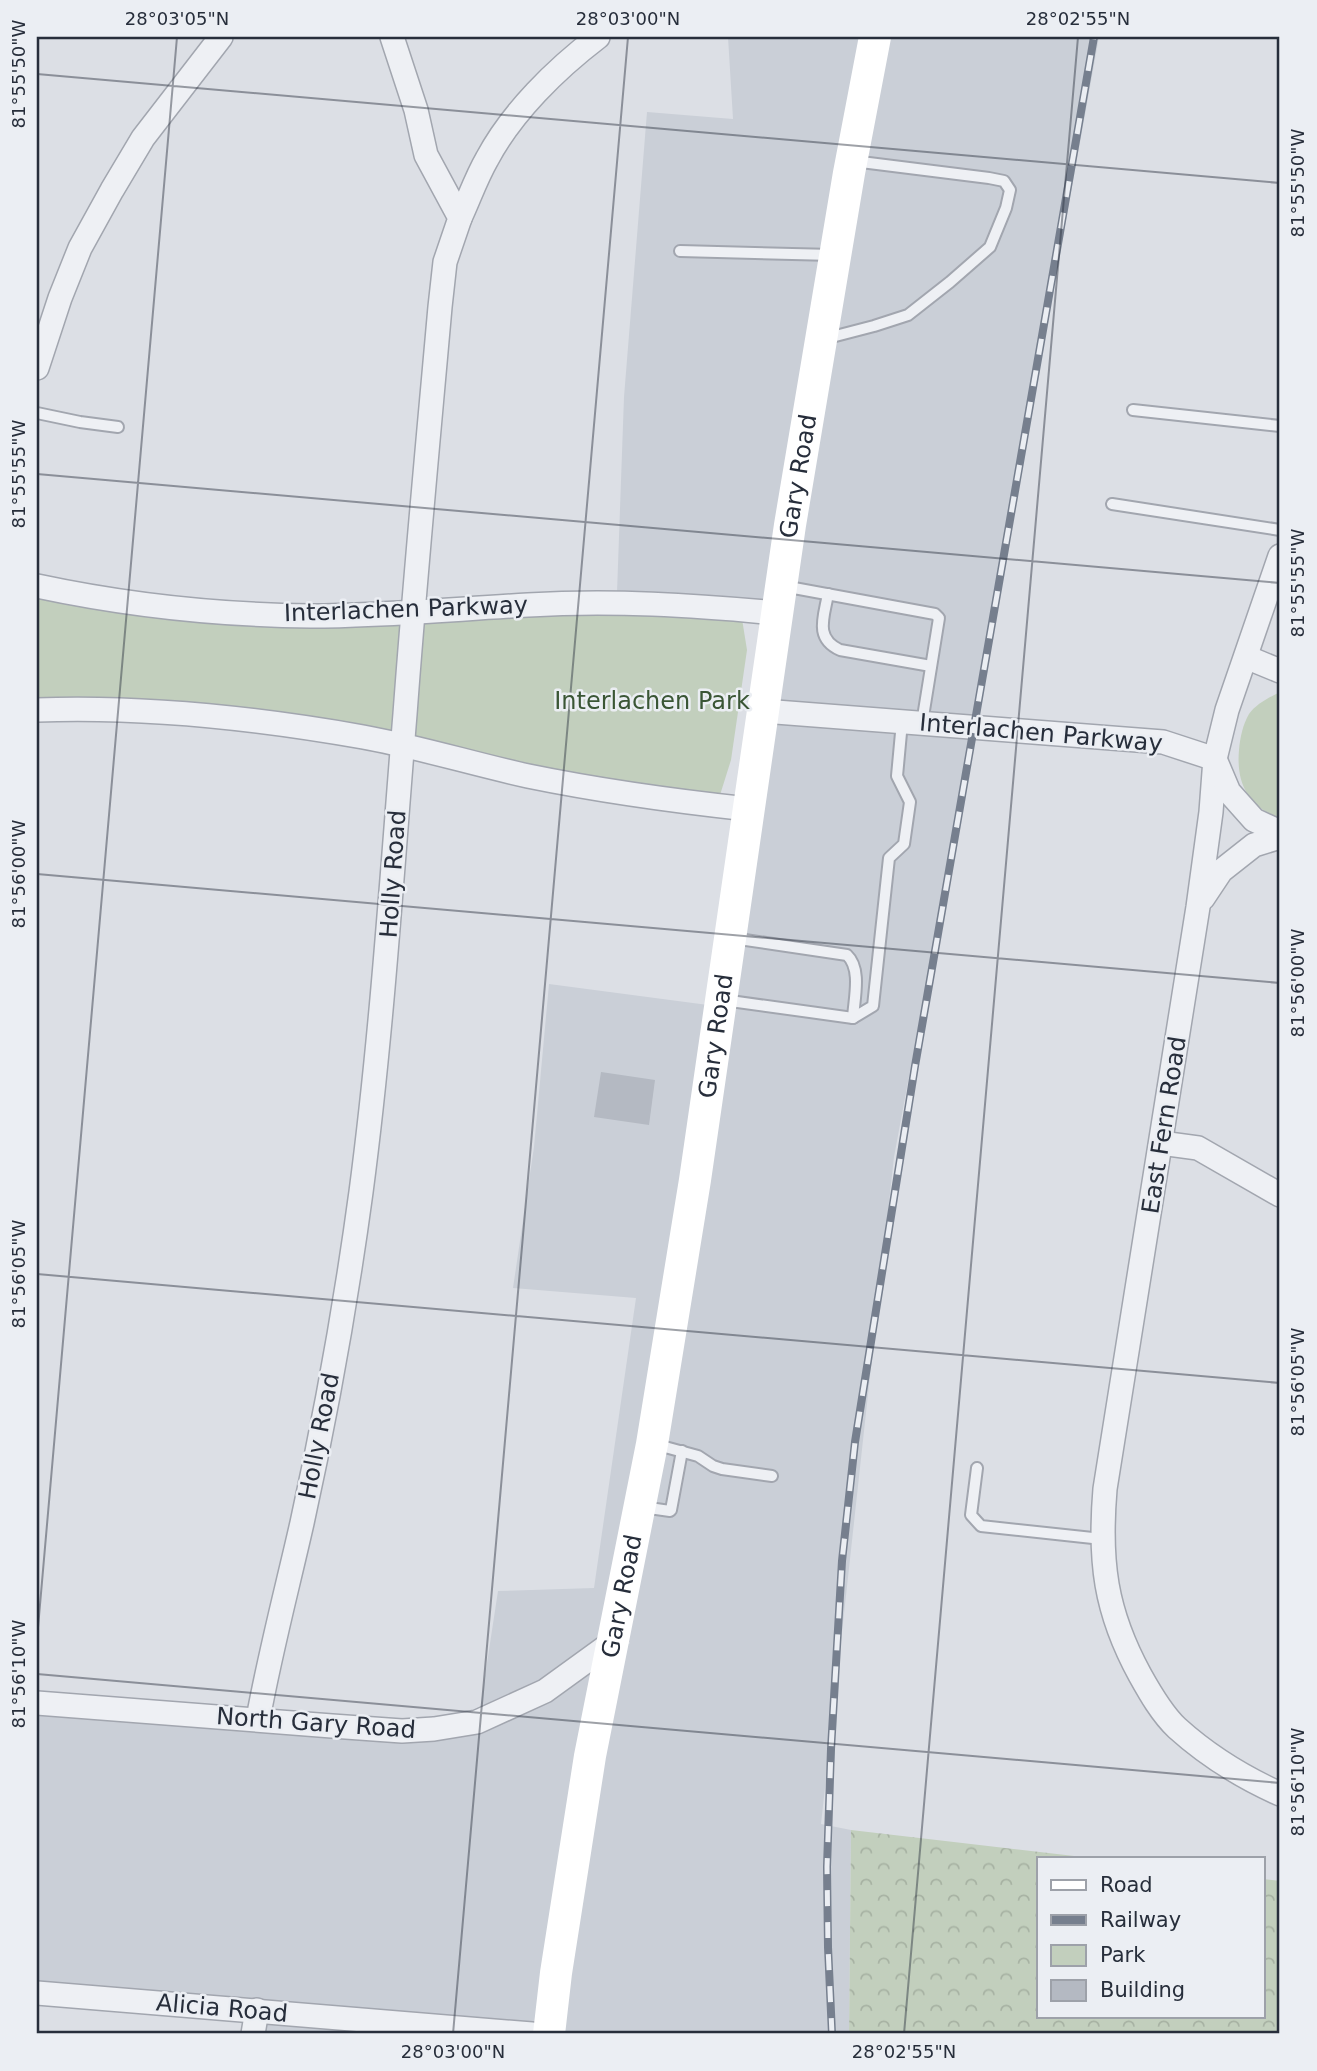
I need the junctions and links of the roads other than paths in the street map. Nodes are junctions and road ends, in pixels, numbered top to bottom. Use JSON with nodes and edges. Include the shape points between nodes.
{"nodes":[{"id":1,"x":221,"y":37,"type":"edge"},
{"id":2,"x":392,"y":37,"type":"edge"},
{"id":3,"x":598,"y":37,"type":"edge"},
{"id":4,"x":874,"y":37,"type":"edge"},
{"id":5,"x":852,"y":161,"type":"junction"},
{"id":6,"x":460,"y":218,"type":"junction"},
{"id":7,"x":680,"y":251,"type":"dead end"},
{"id":8,"x":836,"y":255,"type":"junction"},
{"id":9,"x":821,"y":340,"type":"junction"},
{"id":10,"x":37,"y":368,"type":"edge"},
{"id":11,"x":1133,"y":410,"type":"dead end"},
{"id":12,"x":37,"y":413,"type":"edge"},
{"id":13,"x":1280,"y":426,"type":"edge"},
{"id":14,"x":118,"y":427,"type":"dead end"},
{"id":15,"x":1112,"y":504,"type":"dead end"},
{"id":16,"x":1280,"y":530,"type":"edge"},
{"id":17,"x":1280,"y":556,"type":"edge"},
{"id":18,"x":37,"y":586,"type":"edge"},
{"id":19,"x":828,"y":594,"type":"junction"},
{"id":20,"x":779,"y":599,"type":"junction"},
{"id":21,"x":413,"y":613,"type":"junction"},
{"id":22,"x":1246,"y":657,"type":"junction"},
{"id":23,"x":931,"y":666,"type":"junction"},
{"id":24,"x":1280,"y":671,"type":"edge"},
{"id":25,"x":37,"y":710,"type":"edge"},
{"id":26,"x":763,"y":711,"type":"junction"},
{"id":27,"x":912,"y":722,"type":"junction"},
{"id":28,"x":403,"y":746,"type":"junction"},
{"id":29,"x":1215,"y":759,"type":"junction"},
{"id":30,"x":748,"y":808,"type":"junction"},
{"id":31,"x":1280,"y":835,"type":"edge"},
{"id":32,"x":1198,"y":907,"type":"junction"},
{"id":33,"x":729,"y":938,"type":"junction"},
{"id":34,"x":721,"y":999,"type":"junction"},
{"id":35,"x":853,"y":1018,"type":"junction"},
{"id":36,"x":1161,"y":1143,"type":"junction"},
{"id":37,"x":1280,"y":1195,"type":"edge"},
{"id":38,"x":652,"y":1444,"type":"junction"},
{"id":39,"x":682,"y":1451,"type":"junction"},
{"id":40,"x":976,"y":1468,"type":"dead end"},
{"id":41,"x":772,"y":1476,"type":"dead end"},
{"id":42,"x":640,"y":1507,"type":"junction"},
{"id":43,"x":1102,"y":1539,"type":"junction"},
{"id":44,"x":614,"y":1641,"type":"junction"},
{"id":45,"x":37,"y":1703,"type":"edge"},
{"id":46,"x":258,"y":1719,"type":"junction"},
{"id":47,"x":1280,"y":1794,"type":"edge"},
{"id":48,"x":37,"y":1993,"type":"edge"},
{"id":49,"x":257,"y":2010,"type":"junction"},
{"id":50,"x":253,"y":2034,"type":"edge"},
{"id":51,"x":532,"y":2034,"type":"edge"},
{"id":52,"x":549,"y":2034,"type":"edge"}],
"edges":[{"from":1,"to":10,"type":"street","via":[[143,138],[99,213],[65,285]]},
{"from":2,"to":6,"type":"street","via":[[426,155]]},
{"from":3,"to":6,"type":"street","name":"Holly Road","via":[[549,79],[514,118],[487,158]]},
{"from":4,"to":5,"type":"main road","name":"Gary Road"},
{"from":5,"to":8,"type":"main road","name":"Gary Road"},
{"from":5,"to":9,"type":"lane","via":[[989,178],[1004,181],[1010,190],[990,247],[950,282],[908,315]]},
{"from":6,"to":21,"type":"street","name":"Holly Road","via":[[443,273]]},
{"from":7,"to":8,"type":"lane"},
{"from":8,"to":9,"type":"main road","name":"Gary Road"},
{"from":9,"to":20,"type":"main road","name":"Gary Road"},
{"from":11,"to":13,"type":"lane"},
{"from":12,"to":14,"type":"lane"},
{"from":15,"to":16,"type":"lane"},
{"from":17,"to":22,"type":"street","name":"East Fern Road"},
{"from":18,"to":21,"type":"street","name":"Interlachen Parkway","via":[[192,610],[310,616]]},
{"from":19,"to":20,"type":"lane"},
{"from":19,"to":23,"type":"lane","via":[[822,631],[833,647]]},
{"from":19,"to":23,"type":"lane","via":[[935,614],[939,618]]},
{"from":20,"to":21,"type":"street","name":"Interlachen Parkway","via":[[529,605]]},
{"from":20,"to":26,"type":"main road","name":"Gary Road"},
{"from":21,"to":28,"type":"street","name":"Holly Road"},
{"from":22,"to":24,"type":"street"},
{"from":22,"to":29,"type":"street","name":"East Fern Road"},
{"from":23,"to":27,"type":"lane"},
{"from":25,"to":28,"type":"street","via":[[216,716]]},
{"from":26,"to":27,"type":"street","name":"Interlachen Parkway"},
{"from":26,"to":30,"type":"main road","name":"Gary Road"},
{"from":27,"to":29,"type":"street","name":"Interlachen Parkway","via":[[1163,741]]},
{"from":27,"to":35,"type":"lane","via":[[897,776],[910,802],[904,844],[889,858],[873,1006]]},
{"from":28,"to":30,"type":"street","via":[[655,799]]},
{"from":28,"to":46,"type":"street","name":"Holly Road","via":[[360,1192],[326,1401]]},
{"from":29,"to":31,"type":"street","via":[[1229,792],[1254,820]]},
{"from":29,"to":32,"type":"street","name":"East Fern Road"},
{"from":30,"to":33,"type":"main road","name":"Gary Road"},
{"from":31,"to":32,"type":"street","via":[[1254,845],[1221,871]]},
{"from":32,"to":36,"type":"street","name":"East Fern Road"},
{"from":33,"to":34,"type":"main road","name":"Gary Road"},
{"from":33,"to":35,"type":"lane","via":[[847,955],[855,972]]},
{"from":34,"to":35,"type":"lane"},
{"from":34,"to":38,"type":"main road","name":"Gary Road"},
{"from":36,"to":37,"type":"street","via":[[1198,1148]]},
{"from":36,"to":43,"type":"street","name":"East Fern Road","via":[[1105,1489]]},
{"from":38,"to":39,"type":"lane"},
{"from":38,"to":42,"type":"main road","name":"Gary Road"},
{"from":39,"to":41,"type":"lane","via":[[713,1466]]},
{"from":39,"to":42,"type":"lane","via":[[671,1510]]},
{"from":40,"to":43,"type":"lane","via":[[971,1515],[981,1526]]},
{"from":42,"to":44,"type":"main road","name":"Gary Road"},
{"from":43,"to":47,"type":"street","name":"East Fern Road","via":[[1112,1613],[1150,1692],[1175,1726],[1208,1754]]},
{"from":44,"to":46,"type":"street","name":"North Gary Road","via":[[545,1691],[477,1722],[402,1731]]},
{"from":44,"to":52,"type":"main road","name":"Gary Road","via":[[590,1756]]},
{"from":45,"to":46,"type":"street","name":"North Gary Road"},
{"from":48,"to":49,"type":"street","name":"Alicia Road"},
{"from":49,"to":50,"type":"street"},
{"from":49,"to":51,"type":"street","name":"Alicia Road"}]}
